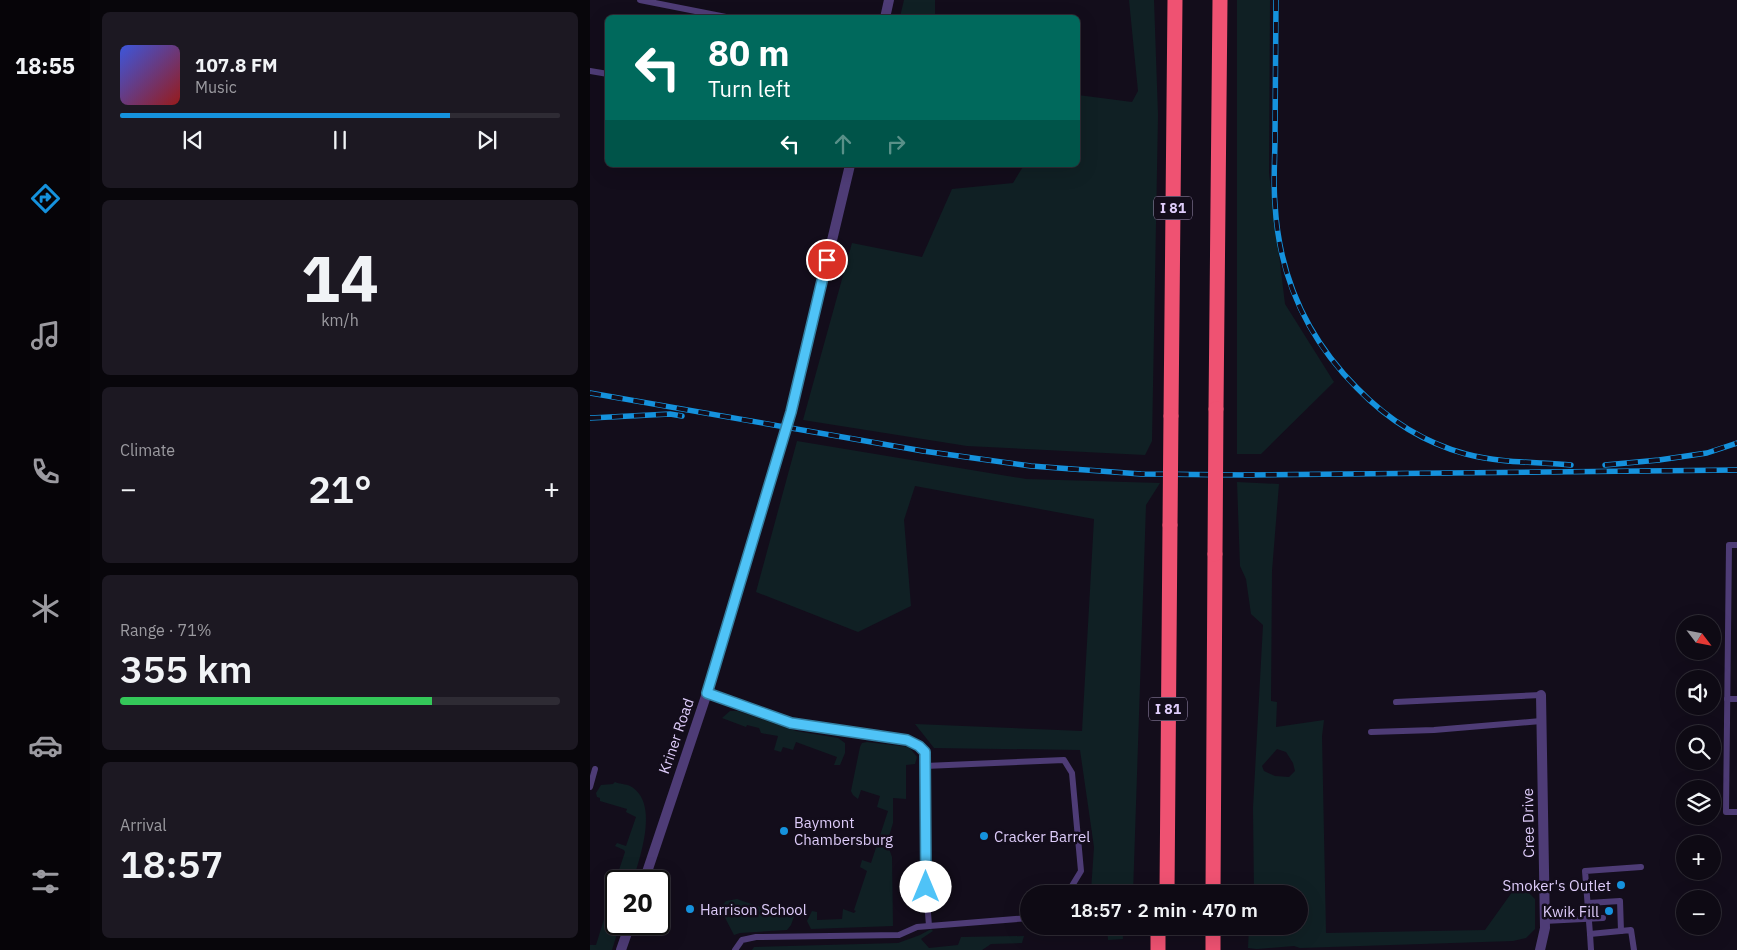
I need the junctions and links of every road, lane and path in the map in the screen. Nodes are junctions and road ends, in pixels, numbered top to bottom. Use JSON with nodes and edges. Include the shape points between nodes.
{"nodes":[{"id":1,"x":640,"y":0,"type":"edge"},
{"id":2,"x":889,"y":0,"type":"edge"},
{"id":3,"x":1175,"y":0,"type":"edge"},
{"id":4,"x":1220,"y":0,"type":"edge"},
{"id":5,"x":716,"y":15,"type":"edge"},
{"id":6,"x":886,"y":15,"type":"edge"},
{"id":7,"x":590,"y":71,"type":"edge"},
{"id":8,"x":605,"y":74,"type":"edge"},
{"id":9,"x":850,"y":167,"type":"edge"},
{"id":10,"x":1737,"y":545,"type":"edge"},
{"id":11,"x":707,"y":693,"type":"junction"},
{"id":12,"x":1541,"y":695,"type":"joint"},
{"id":13,"x":1727,"y":699,"type":"junction"},
{"id":14,"x":1737,"y":699,"type":"edge"},
{"id":15,"x":1396,"y":702,"type":"dead end"},
{"id":16,"x":1541,"y":722,"type":"junction"},
{"id":17,"x":1371,"y":732,"type":"dead end"},
{"id":18,"x":925,"y":766,"type":"junction"},
{"id":19,"x":595,"y":770,"type":"dead end"},
{"id":20,"x":590,"y":787,"type":"edge"},
{"id":21,"x":1737,"y":812,"type":"edge"},
{"id":22,"x":1641,"y":867,"type":"dead end"},
{"id":23,"x":648,"y":870,"type":"edge"},
{"id":24,"x":1072,"y":885,"type":"edge"},
{"id":25,"x":1167,"y":885,"type":"edge"},
{"id":26,"x":1213,"y":885,"type":"edge"},
{"id":27,"x":1588,"y":903,"type":"junction"},
{"id":28,"x":1603,"y":918,"type":"dead end"},
{"id":29,"x":1020,"y":919,"type":"edge"},
{"id":30,"x":1589,"y":919,"type":"junction"},
{"id":31,"x":1544,"y":920,"type":"junction"},
{"id":32,"x":929,"y":926,"type":"junction"},
{"id":33,"x":1621,"y":931,"type":"junction"},
{"id":34,"x":1590,"y":934,"type":"junction"},
{"id":35,"x":627,"y":935,"type":"edge"},
{"id":36,"x":1158,"y":935,"type":"edge"},
{"id":37,"x":1167,"y":935,"type":"edge"},
{"id":38,"x":1213,"y":935,"type":"edge"},
{"id":39,"x":622,"y":950,"type":"edge"},
{"id":40,"x":735,"y":950,"type":"edge"},
{"id":41,"x":1158,"y":950,"type":"edge"},
{"id":42,"x":1168,"y":950,"type":"edge"},
{"id":43,"x":1213,"y":950,"type":"edge"},
{"id":44,"x":1540,"y":950,"type":"edge"},
{"id":45,"x":1591,"y":950,"type":"edge"},
{"id":46,"x":1634,"y":950,"type":"edge"}],
"edges":[{"from":1,"to":5,"type":"lane"},
{"from":2,"to":6,"type":"street"},
{"from":3,"to":25,"type":"highway","number":"I 81","bridge":true},
{"from":4,"to":26,"type":"highway","bridge":true},
{"from":7,"to":8,"type":"lane"},
{"from":9,"to":11,"type":"street","name":"Kriner Road","bridge":true,"via":[[791,412]]},
{"from":10,"to":13,"type":"lane","via":[[1729,545]]},
{"from":11,"to":18,"type":"lane","via":[[791,723],[907,740],[925,752]]},
{"from":11,"to":23,"type":"street","name":"Kriner Road"},
{"from":12,"to":15,"type":"lane"},
{"from":12,"to":16,"type":"street","name":"Cree Drive"},
{"from":13,"to":14,"type":"lane"},
{"from":13,"to":21,"type":"lane","via":[[1726,812]]},
{"from":16,"to":17,"type":"lane"},
{"from":16,"to":31,"type":"street","name":"Cree Drive"},
{"from":18,"to":24,"type":"lane","via":[[1064,760],[1072,774],[1081,870]]},
{"from":18,"to":32,"type":"lane"},
{"from":19,"to":20,"type":"lane"},
{"from":22,"to":27,"type":"lane","via":[[1585,871]]},
{"from":27,"to":30,"type":"lane"},
{"from":27,"to":33,"type":"lane","via":[[1620,900],[1618,918]]},
{"from":28,"to":30,"type":"lane"},
{"from":29,"to":32,"type":"lane"},
{"from":30,"to":31,"type":"lane"},
{"from":30,"to":34,"type":"lane"},
{"from":31,"to":44,"type":"street","name":"Cree Drive"},
{"from":32,"to":40,"type":"lane","via":[[899,935],[756,937],[742,940]]},
{"from":33,"to":34,"type":"lane"},
{"from":33,"to":46,"type":"lane","via":[[1631,930]]},
{"from":34,"to":45,"type":"lane"},
{"from":35,"to":39,"type":"street"},
{"from":36,"to":41,"type":"highway"},
{"from":37,"to":42,"type":"highway"},
{"from":38,"to":43,"type":"highway"}]}
